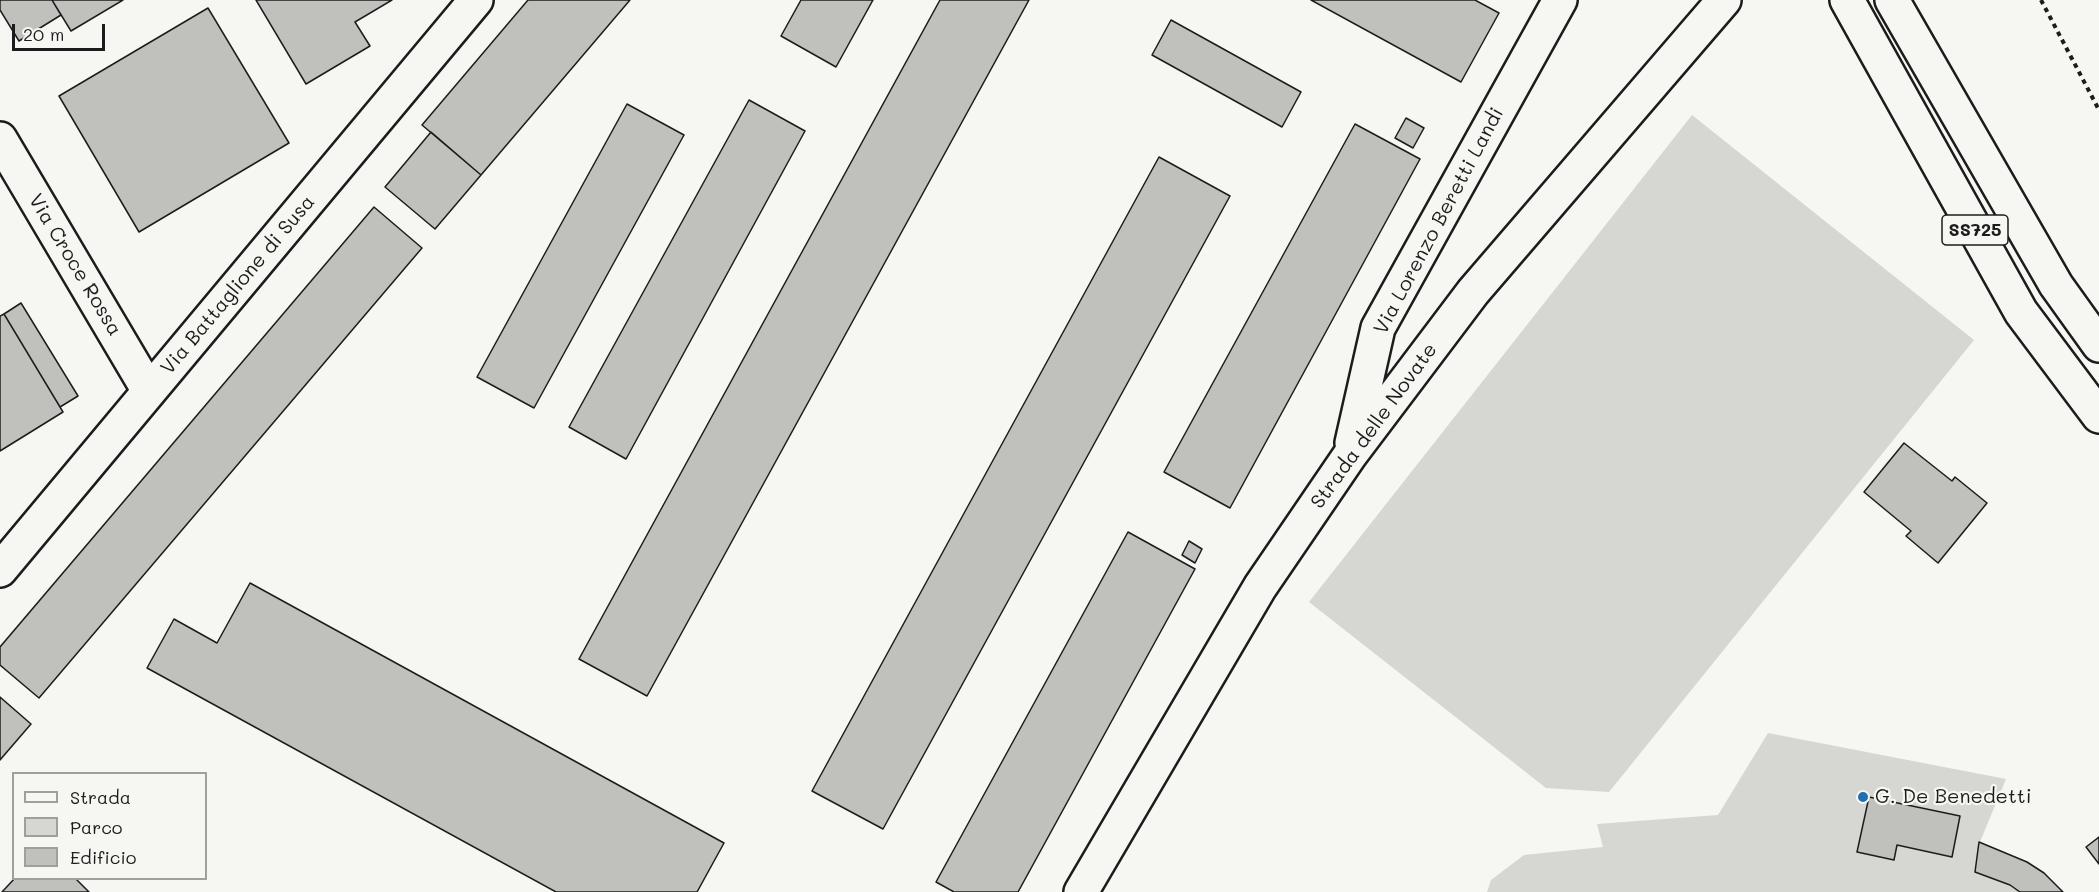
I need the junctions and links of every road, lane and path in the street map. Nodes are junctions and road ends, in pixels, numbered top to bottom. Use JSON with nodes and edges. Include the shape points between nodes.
{"nodes":[{"id":1,"x":476,"y":0,"type":"edge"},
{"id":2,"x":1560,"y":0,"type":"edge"},
{"id":3,"x":1724,"y":0,"type":"edge"},
{"id":4,"x":1847,"y":0,"type":"edge"},
{"id":5,"x":2041,"y":0,"type":"edge"},
{"id":6,"x":1894,"y":4,"type":"edge"},
{"id":7,"x":2099,"y":110,"type":"edge"},
{"id":8,"x":0,"y":139,"type":"edge"},
{"id":9,"x":2099,"y":345,"type":"edge"},
{"id":10,"x":149,"y":391,"type":"junction"},
{"id":11,"x":2099,"y":416,"type":"edge"},
{"id":12,"x":1350,"y":454,"type":"junction"},
{"id":13,"x":0,"y":570,"type":"edge"},
{"id":14,"x":1081,"y":892,"type":"edge"}],
"edges":[{"from":1,"to":10,"type":"main road","name":"Via Battaglione di Susa"},
{"from":2,"to":12,"type":"main road","name":"Via Lorenzo Beretti Landi","via":[[1378,328]]},
{"from":3,"to":12,"type":"main road","name":"Strada delle Novate","via":[[1473,292]]},
{"from":4,"to":11,"type":"main road","number":"SS725","via":[[2021,312]]},
{"from":5,"to":7,"type":"path"},
{"from":6,"to":9,"type":"main road","number":"SS725","via":[[2056,285]]},
{"from":8,"to":10,"type":"main road","name":"Via Croce Rossa"},
{"from":10,"to":13,"type":"main road","name":"Via Battaglione di Susa"},
{"from":12,"to":14,"type":"main road","name":"Strada delle Novate","via":[[1260,587]]}]}
